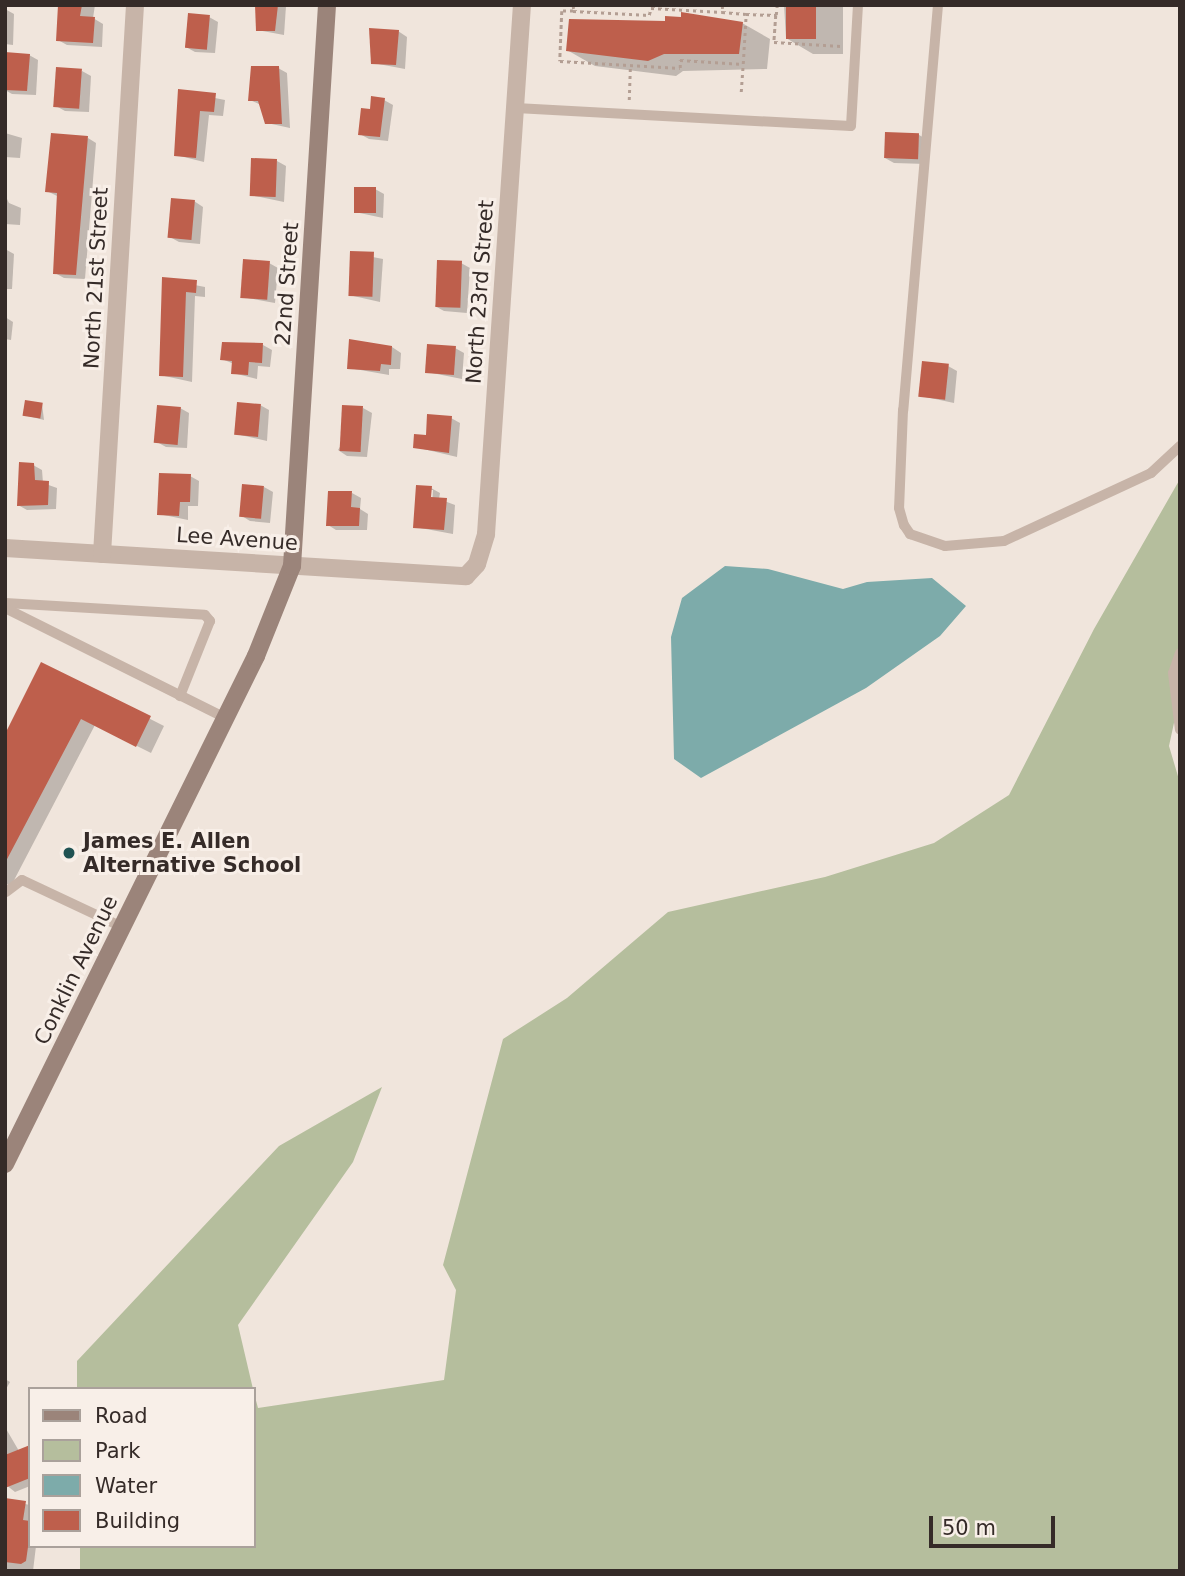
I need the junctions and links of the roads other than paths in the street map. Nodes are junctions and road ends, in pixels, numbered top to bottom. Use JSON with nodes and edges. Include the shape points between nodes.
{"nodes":[{"id":1,"x":135,"y":5,"type":"edge"},
{"id":2,"x":327,"y":5,"type":"edge"},
{"id":3,"x":522,"y":5,"type":"edge"},
{"id":4,"x":858,"y":5,"type":"edge"},
{"id":5,"x":938,"y":5,"type":"edge"},
{"id":6,"x":516,"y":108,"type":"junction"},
{"id":7,"x":1180,"y":446,"type":"edge"},
{"id":8,"x":5,"y":548,"type":"edge"},
{"id":9,"x":102,"y":554,"type":"junction"},
{"id":10,"x":292,"y":566,"type":"junction"},
{"id":11,"x":466,"y":576,"type":"joint"},
{"id":12,"x":5,"y":605,"type":"edge"},
{"id":13,"x":1180,"y":653,"type":"edge"},
{"id":14,"x":180,"y":696,"type":"junction"},
{"id":15,"x":226,"y":718,"type":"junction"},
{"id":16,"x":1180,"y":730,"type":"edge"},
{"id":17,"x":6,"y":892,"type":"edge"},
{"id":18,"x":122,"y":927,"type":"junction"},
{"id":19,"x":5,"y":1164,"type":"edge"}],
"edges":[{"from":1,"to":9,"type":"street","name":"North 21st Street"},
{"from":2,"to":10,"type":"street","name":"22nd Street"},
{"from":3,"to":6,"type":"street","name":"North 23rd Street"},
{"from":4,"to":6,"type":"lane","via":[[851,126]]},
{"from":5,"to":7,"type":"lane","via":[[903,410],[899,508],[904,525],[910,534],[946,546],[1004,541],[1151,474]]},
{"from":6,"to":11,"type":"street","name":"North 23rd Street","via":[[486,534],[477,564]]},
{"from":8,"to":9,"type":"street","name":"Lee Avenue"},
{"from":9,"to":10,"type":"street","name":"Lee Avenue"},
{"from":10,"to":11,"type":"street","name":"Lee Avenue"},
{"from":10,"to":15,"type":"street","name":"Conklin Avenue"},
{"from":12,"to":14,"type":"lane"},
{"from":12,"to":14,"type":"lane","via":[[205,615],[210,621]]},
{"from":13,"to":16,"type":"lane","via":[[1173,673]]},
{"from":14,"to":15,"type":"lane"},
{"from":15,"to":18,"type":"street","name":"Conklin Avenue"},
{"from":17,"to":18,"type":"lane","via":[[22,880]]},
{"from":18,"to":19,"type":"street","name":"Conklin Avenue"}]}
